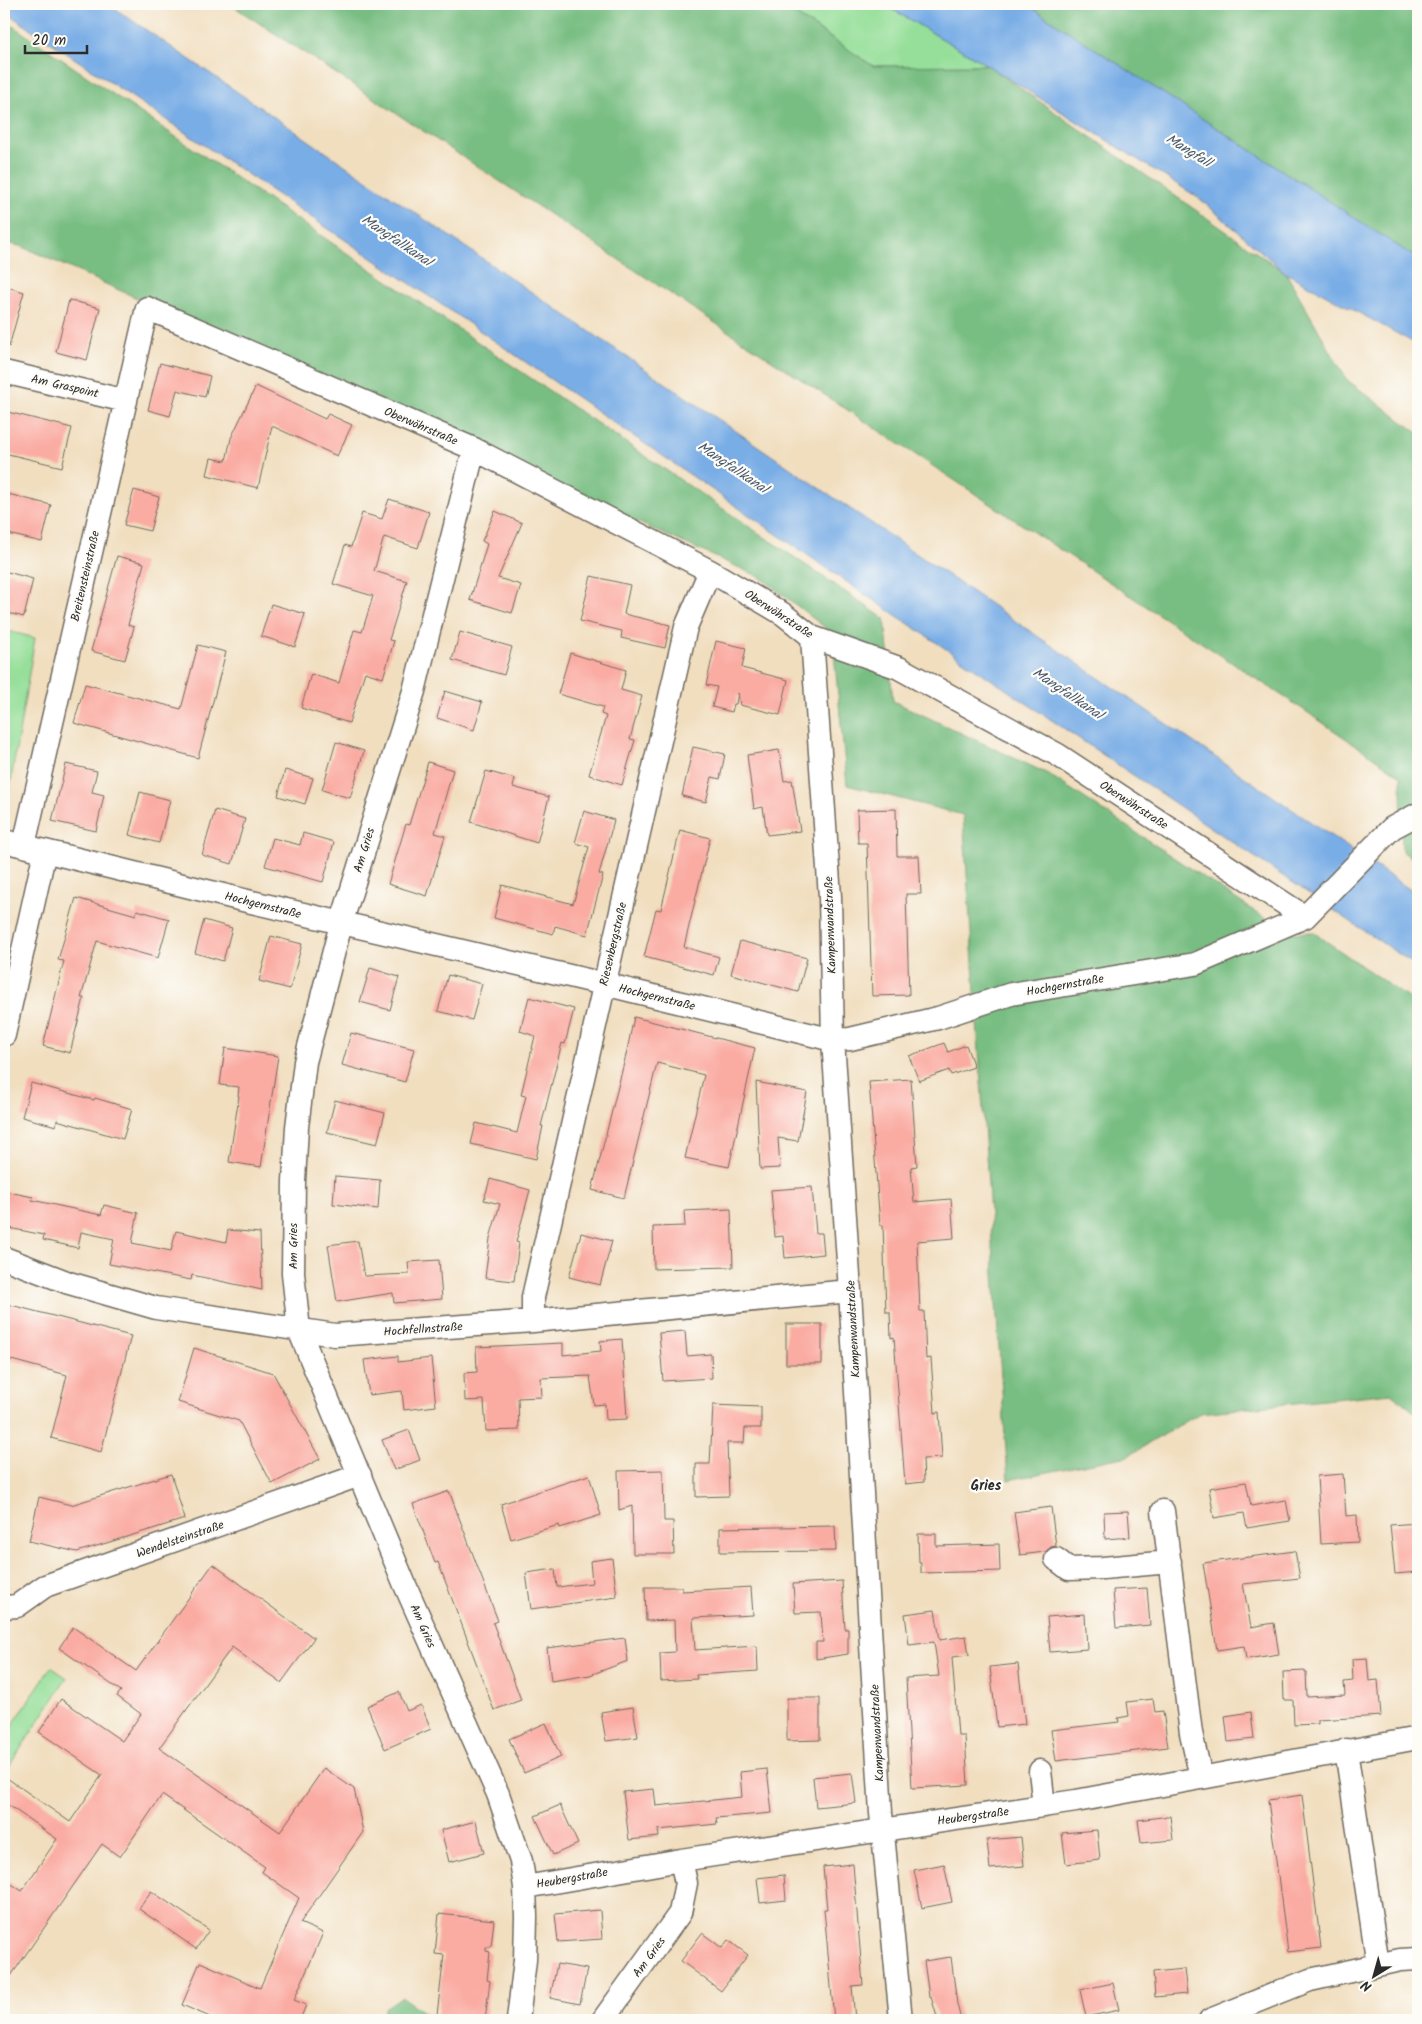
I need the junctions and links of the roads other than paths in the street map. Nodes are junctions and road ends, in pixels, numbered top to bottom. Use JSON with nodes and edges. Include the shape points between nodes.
{"nodes":[{"id":1,"x":147,"y":308,"type":"joint"},
{"id":2,"x":4,"y":372,"type":"edge"},
{"id":3,"x":126,"y":401,"type":"junction"},
{"id":4,"x":474,"y":449,"type":"junction"},
{"id":5,"x":710,"y":571,"type":"junction"},
{"id":6,"x":812,"y":638,"type":"junction"},
{"id":7,"x":1418,"y":814,"type":"edge"},
{"id":8,"x":24,"y":845,"type":"edge"},
{"id":9,"x":1309,"y":914,"type":"junction"},
{"id":10,"x":341,"y":924,"type":"junction"},
{"id":11,"x":604,"y":984,"type":"junction"},
{"id":12,"x":4,"y":1035,"type":"edge"},
{"id":13,"x":833,"y":1040,"type":"junction"},
{"id":14,"x":4,"y":1258,"type":"edge"},
{"id":15,"x":850,"y":1291,"type":"junction"},
{"id":16,"x":533,"y":1321,"type":"junction"},
{"id":17,"x":299,"y":1330,"type":"junction"},
{"id":18,"x":360,"y":1475,"type":"junction"},
{"id":19,"x":1163,"y":1511,"type":"dead end"},
{"id":20,"x":1056,"y":1559,"type":"dead end"},
{"id":21,"x":1170,"y":1562,"type":"junction"},
{"id":22,"x":4,"y":1608,"type":"edge"},
{"id":23,"x":1418,"y":1738,"type":"edge"},
{"id":24,"x":1346,"y":1750,"type":"junction"},
{"id":25,"x":1040,"y":1771,"type":"dead end"},
{"id":26,"x":1201,"y":1777,"type":"junction"},
{"id":27,"x":1044,"y":1806,"type":"junction"},
{"id":28,"x":882,"y":1829,"type":"junction"},
{"id":29,"x":681,"y":1860,"type":"junction"},
{"id":30,"x":525,"y":1886,"type":"junction"},
{"id":31,"x":1418,"y":1959,"type":"edge"},
{"id":32,"x":1378,"y":1965,"type":"junction"},
{"id":33,"x":518,"y":2020,"type":"edge"},
{"id":34,"x":603,"y":2020,"type":"edge"},
{"id":35,"x":901,"y":2020,"type":"edge"},
{"id":36,"x":1210,"y":2020,"type":"edge"}],
"edges":[{"from":1,"to":3,"type":"street","name":"Breitensteinstraße"},
{"from":1,"to":4,"type":"street","name":"Oberwöhrstraße"},
{"from":2,"to":3,"type":"street","name":"Am Graspoint"},
{"from":3,"to":8,"type":"street","name":"Breitensteinstraße"},
{"from":4,"to":5,"type":"street","name":"Oberwöhrstraße"},
{"from":4,"to":10,"type":"street","name":"Am Gries","via":[[414,692]]},
{"from":5,"to":6,"type":"street","name":"Oberwöhrstraße","via":[[783,614]]},
{"from":5,"to":11,"type":"street","name":"Riesenbergstraße","via":[[686,627]]},
{"from":6,"to":9,"type":"street","name":"Oberwöhrstraße","via":[[899,668],[1058,756]]},
{"from":6,"to":13,"type":"street","name":"Kampenwandstraße","via":[[830,897]]},
{"from":7,"to":9,"type":"street","via":[[1392,828]]},
{"from":8,"to":10,"type":"street","name":"Hochgernstraße"},
{"from":8,"to":12,"type":"street","name":"Breitensteinstraße"},
{"from":9,"to":13,"type":"street","name":"Hochgernstraße","via":[[1195,964],[1011,994],[938,1018],[850,1039]]},
{"from":10,"to":11,"type":"street","name":"Hochgernstraße"},
{"from":10,"to":17,"type":"street","name":"Am Gries","via":[[305,1062],[298,1127],[292,1215],[293,1273]]},
{"from":11,"to":13,"type":"street","name":"Hochgernstraße"},
{"from":11,"to":16,"type":"street","name":"Riesenbergstraße","via":[[533,1297]]},
{"from":13,"to":15,"type":"street","name":"Kampenwandstraße"},
{"from":14,"to":17,"type":"street","name":"Hochfellnstraße","via":[[69,1283],[156,1308]]},
{"from":15,"to":16,"type":"street","name":"Hochfellnstraße"},
{"from":15,"to":28,"type":"street","name":"Kampenwandstraße"},
{"from":16,"to":17,"type":"street","name":"Hochfellnstraße","via":[[335,1335]]},
{"from":17,"to":18,"type":"street","name":"Am Gries"},
{"from":18,"to":22,"type":"street","name":"Wendelsteinstraße","via":[[46,1586],[17,1606]]},
{"from":18,"to":30,"type":"street","name":"Am Gries","via":[[498,1794],[521,1861]]},
{"from":19,"to":21,"type":"street"},
{"from":20,"to":21,"type":"street","via":[[1069,1569]]},
{"from":21,"to":26,"type":"street","via":[[1191,1733]]},
{"from":23,"to":24,"type":"street","name":"Heubergstraße"},
{"from":24,"to":26,"type":"street","name":"Heubergstraße"},
{"from":24,"to":32,"type":"street"},
{"from":25,"to":27,"type":"street"},
{"from":26,"to":27,"type":"street","name":"Heubergstraße"},
{"from":27,"to":28,"type":"street","name":"Heubergstraße"},
{"from":28,"to":29,"type":"street","name":"Heubergstraße"},
{"from":28,"to":35,"type":"street","name":"Kampenwandstraße"},
{"from":29,"to":30,"type":"street","name":"Heubergstraße"},
{"from":29,"to":34,"type":"street","name":"Am Gries","via":[[686,1883],[680,1912]]},
{"from":30,"to":33,"type":"street","name":"Am Gries","via":[[525,1960]]},
{"from":31,"to":32,"type":"street"},
{"from":32,"to":36,"type":"street","via":[[1310,1980]]}]}
